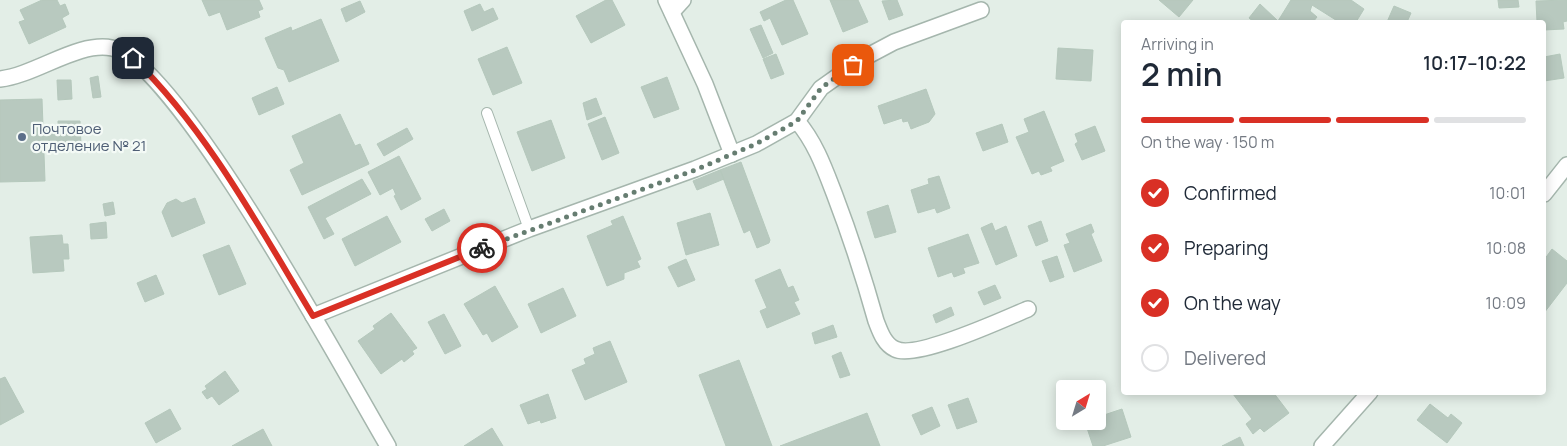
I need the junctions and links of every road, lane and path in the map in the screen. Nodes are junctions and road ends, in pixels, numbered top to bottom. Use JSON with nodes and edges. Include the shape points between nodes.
{"nodes":[{"id":1,"x":682,"y":0,"type":"edge"},
{"id":2,"x":669,"y":6,"type":"edge"},
{"id":3,"x":981,"y":10,"type":"dead end"},
{"id":4,"x":0,"y":79,"type":"edge"},
{"id":5,"x":487,"y":113,"type":"dead end"},
{"id":6,"x":797,"y":121,"type":"junction"},
{"id":7,"x":732,"y":154,"type":"junction"},
{"id":8,"x":1567,"y":165,"type":"edge"},
{"id":9,"x":1546,"y":191,"type":"edge"},
{"id":10,"x":529,"y":229,"type":"junction"},
{"id":11,"x":1028,"y":309,"type":"dead end"},
{"id":12,"x":313,"y":316,"type":"junction"},
{"id":13,"x":1362,"y":395,"type":"edge"},
{"id":14,"x":388,"y":446,"type":"edge"},
{"id":15,"x":1322,"y":446,"type":"edge"}],
"edges":[{"from":1,"to":2,"type":"street"},
{"from":2,"to":7,"type":"street","via":[[705,84]]},
{"from":3,"to":6,"type":"street","via":[[902,39],[862,59],[821,88]]},
{"from":4,"to":12,"type":"street","via":[[19,76],[84,49],[112,48],[133,58],[175,102],[202,139]]},
{"from":5,"to":10,"type":"lane"},
{"from":6,"to":7,"type":"street"},
{"from":6,"to":11,"type":"street","via":[[817,150],[848,229],[881,335],[894,349],[902,352],[928,348]]},
{"from":7,"to":10,"type":"street"},
{"from":8,"to":9,"type":"street"},
{"from":10,"to":12,"type":"street"},
{"from":12,"to":14,"type":"street"},
{"from":13,"to":15,"type":"street"}]}
